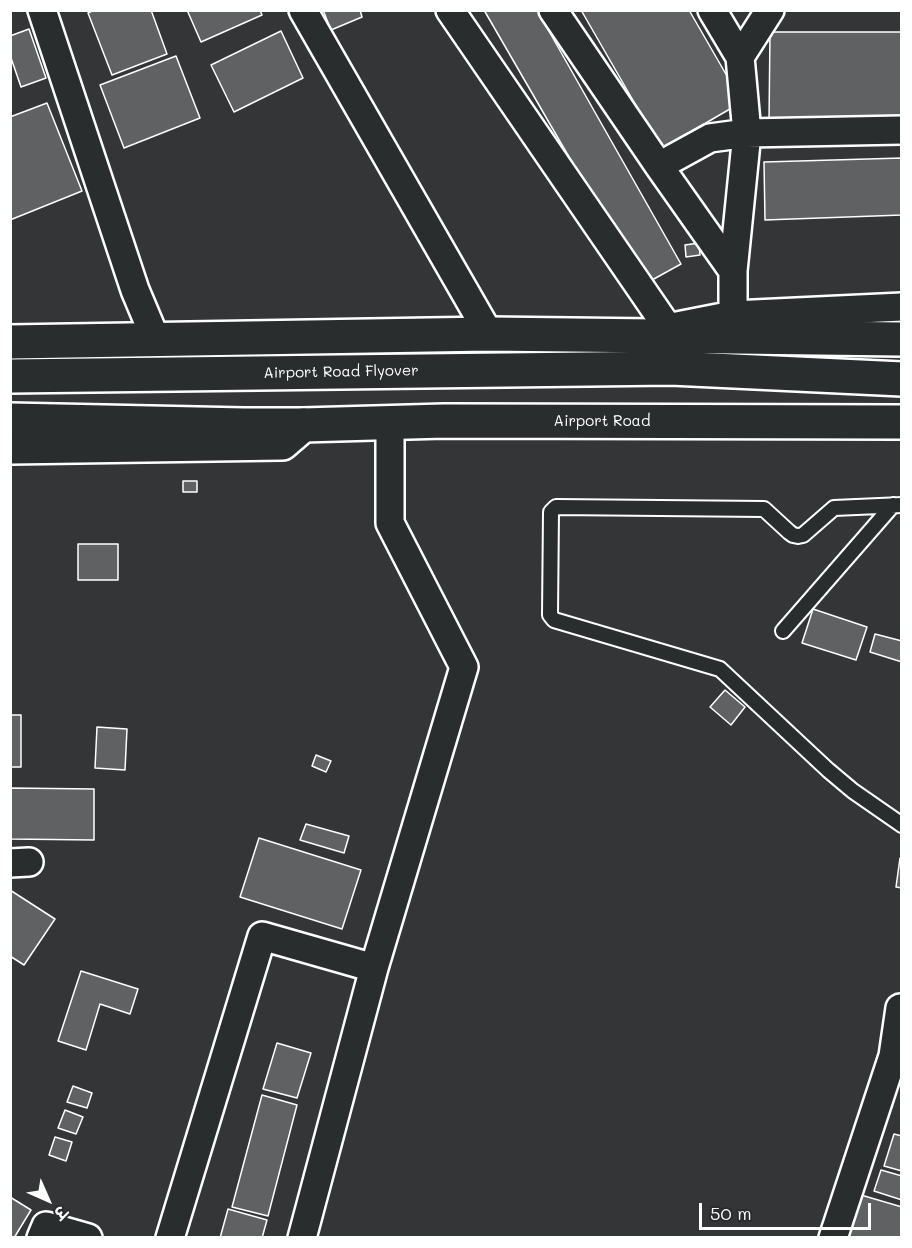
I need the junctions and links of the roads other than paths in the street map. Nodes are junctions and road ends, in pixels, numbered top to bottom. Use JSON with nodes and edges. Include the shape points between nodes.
{"nodes":[{"id":1,"x":42,"y":10,"type":"edge"},
{"id":2,"x":303,"y":10,"type":"edge"},
{"id":3,"x":553,"y":10,"type":"edge"},
{"id":4,"x":712,"y":10,"type":"edge"},
{"id":5,"x":770,"y":10,"type":"edge"},
{"id":6,"x":451,"y":11,"type":"edge"},
{"id":7,"x":740,"y":57,"type":"junction"},
{"id":8,"x":902,"y":130,"type":"edge"},
{"id":9,"x":747,"y":133,"type":"junction"},
{"id":10,"x":659,"y":166,"type":"junction"},
{"id":11,"x":733,"y":271,"type":"junction"},
{"id":12,"x":902,"y":307,"type":"edge"},
{"id":13,"x":733,"y":315,"type":"junction"},
{"id":14,"x":669,"y":332,"type":"junction"},
{"id":15,"x":489,"y":334,"type":"junction"},
{"id":16,"x":902,"y":339,"type":"edge"},
{"id":17,"x":156,"y":340,"type":"junction"},
{"id":18,"x":10,"y":342,"type":"edge"},
{"id":19,"x":671,"y":368,"type":"junction"},
{"id":20,"x":10,"y":376,"type":"edge"},
{"id":21,"x":902,"y":379,"type":"edge"},
{"id":22,"x":10,"y":420,"type":"edge"},
{"id":23,"x":390,"y":422,"type":"junction"},
{"id":24,"x":902,"y":422,"type":"edge"},
{"id":25,"x":303,"y":425,"type":"junction"},
{"id":26,"x":10,"y":447,"type":"edge"},
{"id":27,"x":897,"y":505,"type":"edge"},
{"id":28,"x":783,"y":631,"type":"dead end"},
{"id":29,"x":902,"y":825,"type":"edge"},
{"id":30,"x":374,"y":968,"type":"junction"},
{"id":31,"x":900,"y":1008,"type":"dead end"},
{"id":32,"x":897,"y":1057,"type":"edge"},
{"id":33,"x":40,"y":1238,"type":"edge"},
{"id":34,"x":88,"y":1238,"type":"edge"},
{"id":35,"x":170,"y":1238,"type":"edge"},
{"id":36,"x":303,"y":1238,"type":"edge"},
{"id":37,"x":833,"y":1238,"type":"edge"}],
"edges":[{"from":1,"to":17,"type":"street","via":[[135,290]]},
{"from":2,"to":15,"type":"street"},
{"from":3,"to":10,"type":"street"},
{"from":4,"to":7,"type":"street"},
{"from":5,"to":7,"type":"street"},
{"from":6,"to":14,"type":"street"},
{"from":7,"to":9,"type":"street"},
{"from":8,"to":9,"type":"street"},
{"from":9,"to":10,"type":"street","via":[[710,138]]},
{"from":9,"to":11,"type":"street"},
{"from":10,"to":11,"type":"street"},
{"from":11,"to":13,"type":"street"},
{"from":12,"to":13,"type":"street"},
{"from":13,"to":14,"type":"street"},
{"from":14,"to":15,"type":"main road"},
{"from":14,"to":16,"type":"main road"},
{"from":14,"to":19,"type":"street"},
{"from":15,"to":17,"type":"main road"},
{"from":17,"to":18,"type":"main road"},
{"from":19,"to":20,"type":"main road","name":"Airport Road Flyover"},
{"from":19,"to":21,"type":"main road","name":"Airport Road Flyover"},
{"from":22,"to":25,"type":"main road"},
{"from":23,"to":24,"type":"main road","name":"Airport Road"},
{"from":23,"to":25,"type":"main road","name":"Airport Road"},
{"from":23,"to":30,"type":"street","via":[[390,523],[464,668]]},
{"from":25,"to":26,"type":"main road","via":[[282,443]]},
{"from":27,"to":28,"type":"lane"},
{"from":27,"to":29,"type":"lane","via":[[834,508],[798,536],[764,509],[556,507],[551,512],[550,615],[554,620],[720,669],[828,770]]},
{"from":30,"to":35,"type":"street","via":[[262,936]]},
{"from":30,"to":36,"type":"street"},
{"from":31,"to":32,"type":"street"},
{"from":32,"to":37,"type":"street"},
{"from":33,"to":34,"type":"street","via":[[46,1226]]}]}
